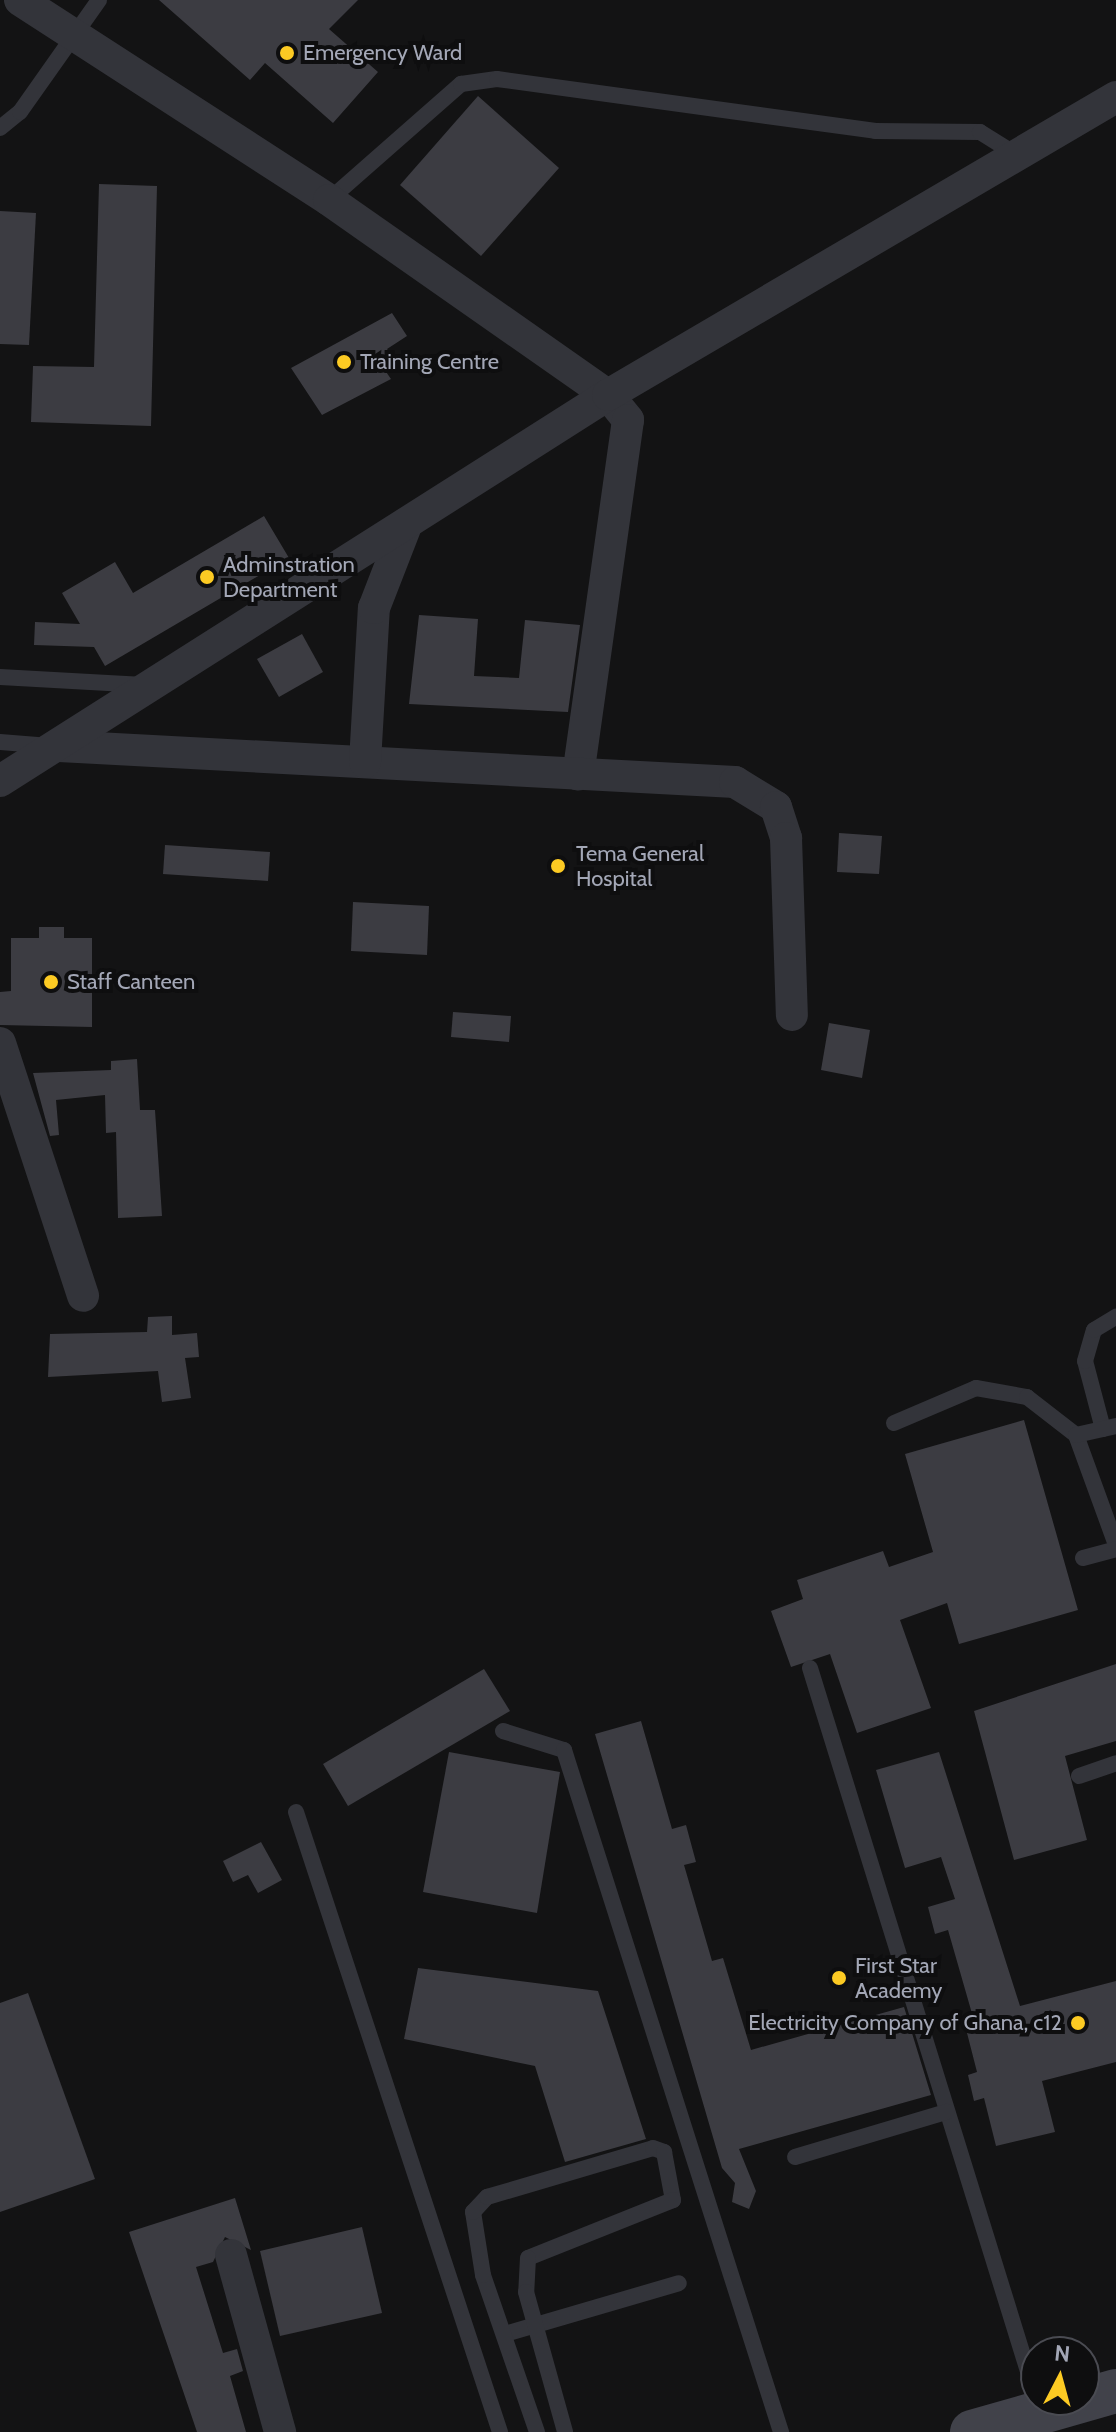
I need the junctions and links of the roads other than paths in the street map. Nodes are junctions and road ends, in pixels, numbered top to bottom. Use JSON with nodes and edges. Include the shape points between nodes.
{"nodes":[{"id":1,"x":20,"y":0,"type":"edge"},
{"id":2,"x":99,"y":0,"type":"edge"},
{"id":3,"x":72,"y":34,"type":"junction"},
{"id":4,"x":1116,"y":97,"type":"edge"},
{"id":5,"x":0,"y":128,"type":"edge"},
{"id":6,"x":1014,"y":153,"type":"junction"},
{"id":7,"x":329,"y":200,"type":"junction"},
{"id":8,"x":608,"y":395,"type":"junction"},
{"id":9,"x":407,"y":523,"type":"junction"},
{"id":10,"x":0,"y":677,"type":"edge"},
{"id":11,"x":153,"y":686,"type":"junction"},
{"id":12,"x":0,"y":742,"type":"edge"},
{"id":13,"x":59,"y":746,"type":"junction"},
{"id":14,"x":365,"y":762,"type":"junction"},
{"id":15,"x":578,"y":774,"type":"junction"},
{"id":16,"x":0,"y":781,"type":"edge"},
{"id":17,"x":792,"y":1015,"type":"dead end"},
{"id":18,"x":0,"y":1043,"type":"edge"},
{"id":19,"x":83,"y":1296,"type":"dead end"},
{"id":20,"x":1116,"y":1317,"type":"edge"},
{"id":21,"x":894,"y":1423,"type":"dead end"},
{"id":22,"x":1110,"y":1427,"type":"edge"},
{"id":23,"x":1076,"y":1435,"type":"junction"},
{"id":24,"x":1116,"y":1547,"type":"edge"},
{"id":25,"x":1083,"y":1558,"type":"dead end"},
{"id":26,"x":810,"y":1668,"type":"dead end"},
{"id":27,"x":503,"y":1731,"type":"dead end"},
{"id":28,"x":1116,"y":1763,"type":"edge"},
{"id":29,"x":1079,"y":1776,"type":"dead end"},
{"id":30,"x":296,"y":1812,"type":"dead end"},
{"id":31,"x":946,"y":2112,"type":"junction"},
{"id":32,"x":795,"y":2157,"type":"dead end"},
{"id":33,"x":231,"y":2255,"type":"dead end"},
{"id":34,"x":679,"y":2283,"type":"dead end"},
{"id":35,"x":536,"y":2328,"type":"junction"},
{"id":36,"x":505,"y":2334,"type":"junction"},
{"id":37,"x":1020,"y":2361,"type":"edge"},
{"id":38,"x":1022,"y":2416,"type":"edge"},
{"id":39,"x":280,"y":2432,"type":"edge"},
{"id":40,"x":500,"y":2432,"type":"edge"},
{"id":41,"x":537,"y":2432,"type":"edge"},
{"id":42,"x":565,"y":2432,"type":"edge"},
{"id":43,"x":781,"y":2432,"type":"edge"},
{"id":44,"x":972,"y":2432,"type":"edge"}],
"edges":[{"from":1,"to":3,"type":"street"},
{"from":2,"to":3,"type":"lane"},
{"from":3,"to":5,"type":"lane","via":[[20,112]]},
{"from":3,"to":7,"type":"street"},
{"from":4,"to":6,"type":"street"},
{"from":6,"to":7,"type":"lane","via":[[980,132],[875,131],[497,79],[461,84]]},
{"from":6,"to":8,"type":"street"},
{"from":7,"to":8,"type":"street"},
{"from":8,"to":9,"type":"street"},
{"from":8,"to":15,"type":"street","via":[[628,420],[630,446]]},
{"from":9,"to":11,"type":"street"},
{"from":9,"to":14,"type":"street","via":[[374,608]]},
{"from":10,"to":11,"type":"lane"},
{"from":11,"to":13,"type":"street"},
{"from":12,"to":13,"type":"lane"},
{"from":13,"to":14,"type":"street"},
{"from":13,"to":16,"type":"street"},
{"from":14,"to":15,"type":"street"},
{"from":15,"to":17,"type":"street","via":[[735,782],[776,807],[786,838]]},
{"from":18,"to":19,"type":"street"},
{"from":20,"to":22,"type":"lane","via":[[1094,1330],[1085,1361]]},
{"from":21,"to":23,"type":"lane","via":[[934,1401],[990,1386],[1027,1397]]},
{"from":22,"to":23,"type":"lane"},
{"from":23,"to":24,"type":"lane"},
{"from":24,"to":25,"type":"lane"},
{"from":26,"to":31,"type":"lane"},
{"from":27,"to":43,"type":"lane","via":[[564,1750]]},
{"from":28,"to":29,"type":"lane"},
{"from":30,"to":40,"type":"lane"},
{"from":31,"to":32,"type":"lane"},
{"from":31,"to":37,"type":"lane"},
{"from":33,"to":39,"type":"street"},
{"from":34,"to":35,"type":"lane"},
{"from":35,"to":36,"type":"lane"},
{"from":35,"to":36,"type":"lane","via":[[523,2274],[528,2258],[663,2208],[677,2188],[664,2152],[638,2148],[487,2197],[473,2212],[470,2227]]},
{"from":35,"to":42,"type":"lane"},
{"from":36,"to":41,"type":"lane"},
{"from":38,"to":44,"type":"street"}]}
